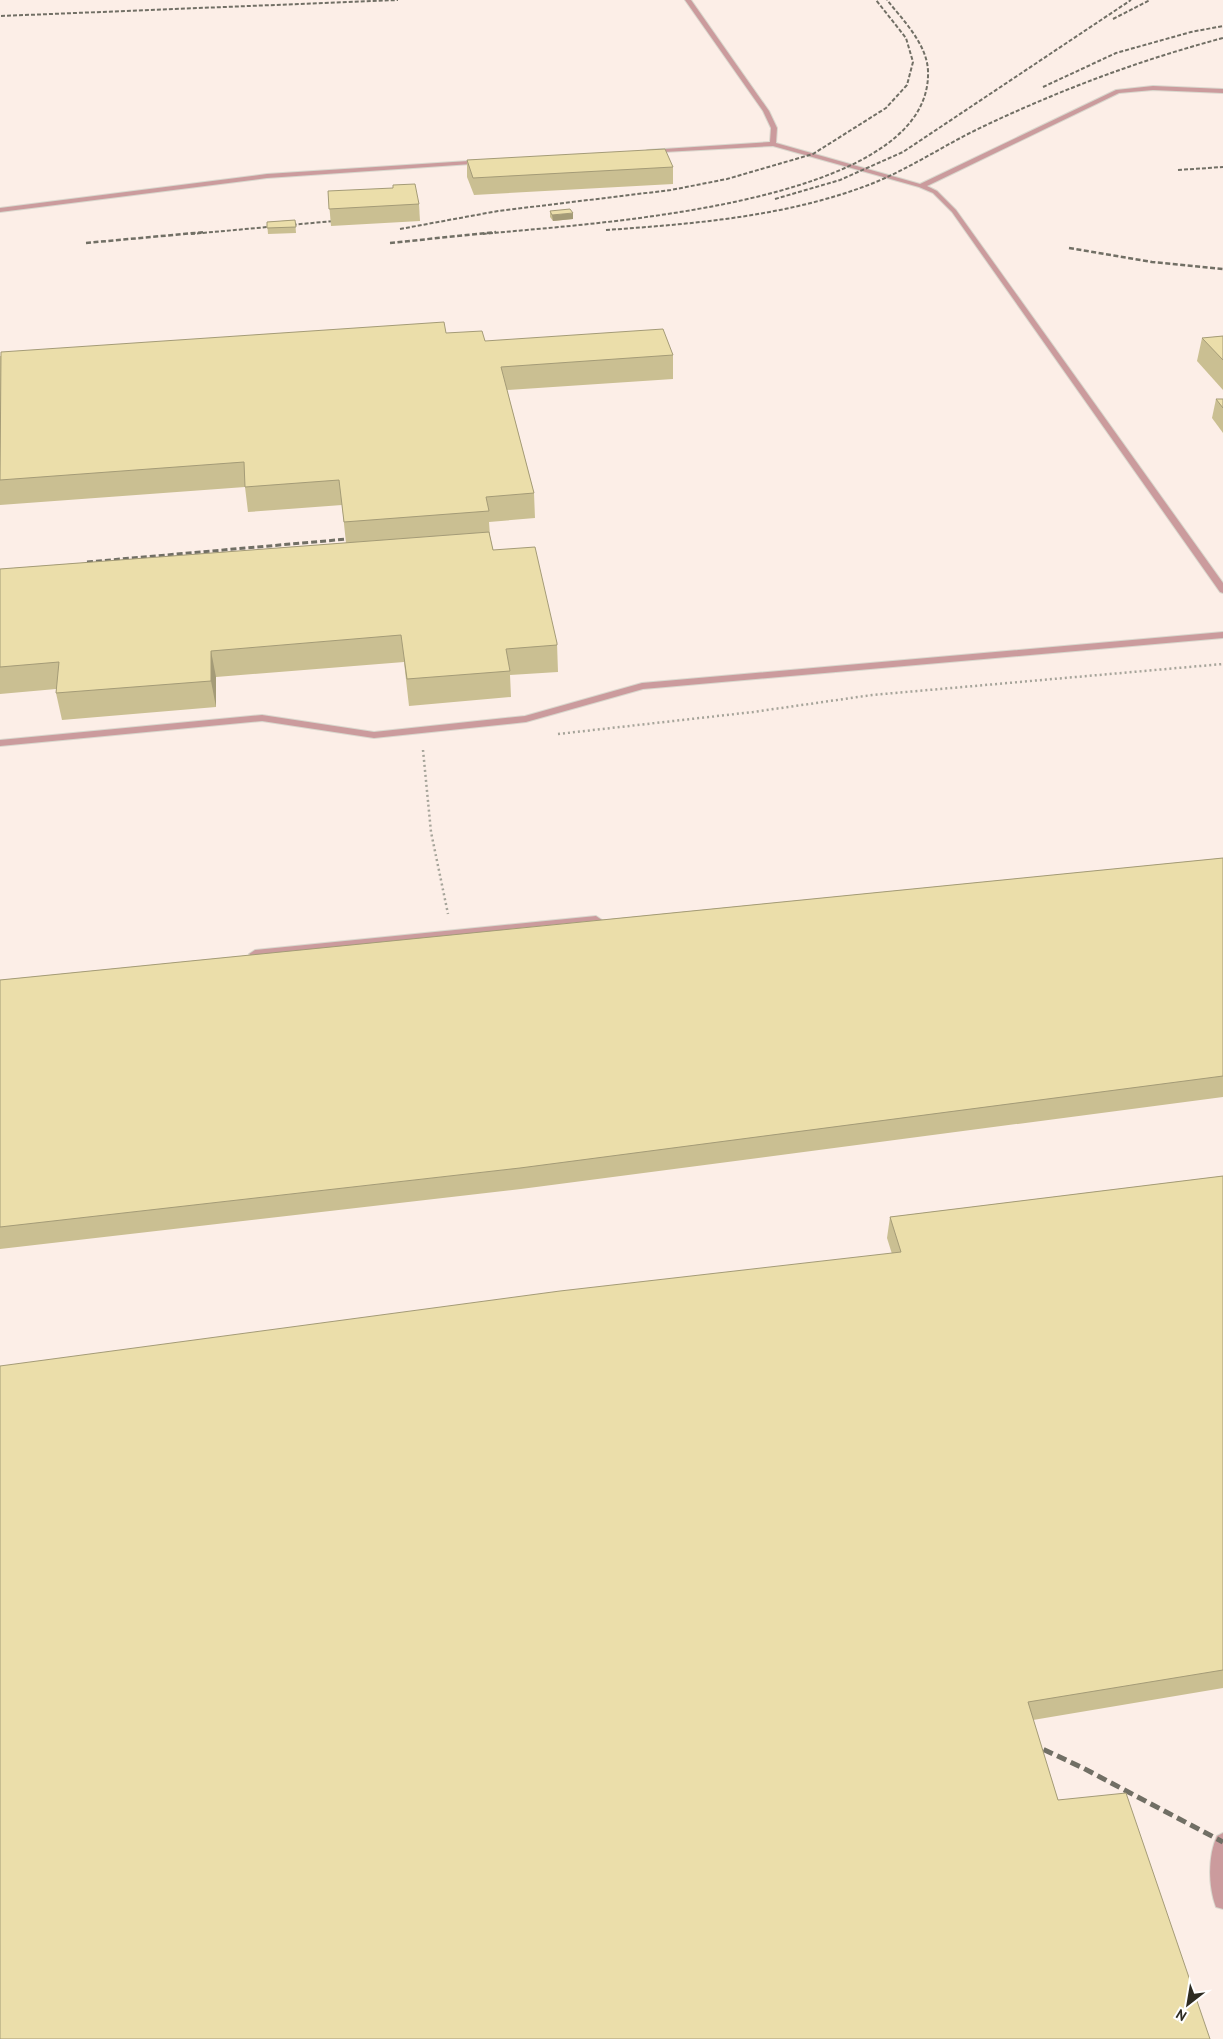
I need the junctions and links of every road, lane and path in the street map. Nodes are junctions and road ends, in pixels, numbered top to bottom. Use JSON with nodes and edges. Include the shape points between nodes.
{"nodes":[{"id":1,"x":688,"y":0,"type":"edge"},
{"id":2,"x":1223,"y":91,"type":"edge"},
{"id":3,"x":774,"y":144,"type":"junction"},
{"id":4,"x":636,"y":152,"type":"edge"},
{"id":5,"x":490,"y":161,"type":"edge"},
{"id":6,"x":921,"y":186,"type":"junction"},
{"id":7,"x":0,"y":210,"type":"edge"},
{"id":8,"x":1223,"y":590,"type":"edge"},
{"id":9,"x":1223,"y":634,"type":"edge"},
{"id":10,"x":1223,"y":664,"type":"edge"},
{"id":11,"x":552,"y":735,"type":"dead end"},
{"id":12,"x":0,"y":743,"type":"edge"},
{"id":13,"x":433,"y":748,"type":"dead end"},
{"id":14,"x":608,"y":919,"type":"edge"},
{"id":15,"x":450,"y":935,"type":"junction"},
{"id":16,"x":244,"y":955,"type":"edge"},
{"id":17,"x":1223,"y":1842,"type":"edge"},
{"id":18,"x":1223,"y":1900,"type":"edge"}],
"edges":[{"from":1,"to":3,"type":"lane","via":[[766,111],[774,128]]},
{"from":2,"to":6,"type":"lane","via":[[1153,88],[1118,91]]},
{"from":3,"to":4,"type":"lane"},
{"from":3,"to":6,"type":"lane"},
{"from":5,"to":7,"type":"lane","via":[[267,176]]},
{"from":6,"to":8,"type":"lane","via":[[935,192],[954,211]]},
{"from":9,"to":12,"type":"lane","via":[[642,686],[526,719],[374,735],[262,718]]},
{"from":10,"to":11,"type":"path","via":[[872,695]]},
{"from":13,"to":15,"type":"path","via":[[423,749],[431,832]]},
{"from":14,"to":15,"type":"lane"},
{"from":15,"to":16,"type":"lane"},
{"from":17,"to":18,"type":"lane","via":[[1219,1868]]}]}
